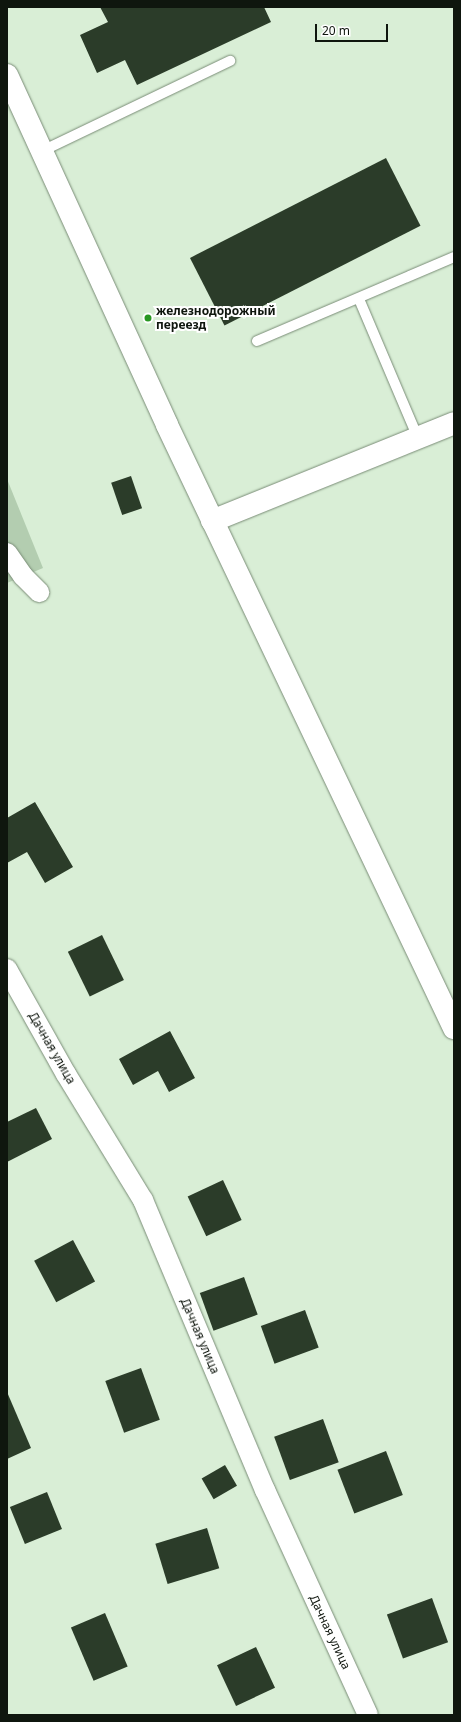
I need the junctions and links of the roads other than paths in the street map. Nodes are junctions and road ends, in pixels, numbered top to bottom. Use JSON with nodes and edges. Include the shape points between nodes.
{"nodes":[{"id":1,"x":230,"y":62,"type":"dead end"},
{"id":2,"x":7,"y":75,"type":"edge"},
{"id":3,"x":40,"y":152,"type":"junction"},
{"id":4,"x":454,"y":257,"type":"edge"},
{"id":5,"x":359,"y":299,"type":"junction"},
{"id":6,"x":257,"y":341,"type":"dead end"},
{"id":7,"x":454,"y":423,"type":"edge"},
{"id":8,"x":418,"y":438,"type":"junction"},
{"id":9,"x":212,"y":521,"type":"junction"},
{"id":10,"x":7,"y":553,"type":"edge"},
{"id":11,"x":39,"y":592,"type":"dead end"},
{"id":12,"x":7,"y":969,"type":"edge"},
{"id":13,"x":454,"y":1028,"type":"edge"},
{"id":14,"x":368,"y":1715,"type":"edge"}],
"edges":[{"from":1,"to":3,"type":"lane"},
{"from":2,"to":3,"type":"street"},
{"from":3,"to":9,"type":"street"},
{"from":4,"to":5,"type":"lane"},
{"from":5,"to":6,"type":"lane"},
{"from":5,"to":8,"type":"lane"},
{"from":7,"to":8,"type":"street"},
{"from":8,"to":9,"type":"street"},
{"from":9,"to":13,"type":"street"},
{"from":10,"to":11,"type":"street","via":[[23,576]]},
{"from":12,"to":14,"type":"street","name":"Дачная улица","via":[[66,1074],[143,1200],[266,1490]]}]}
